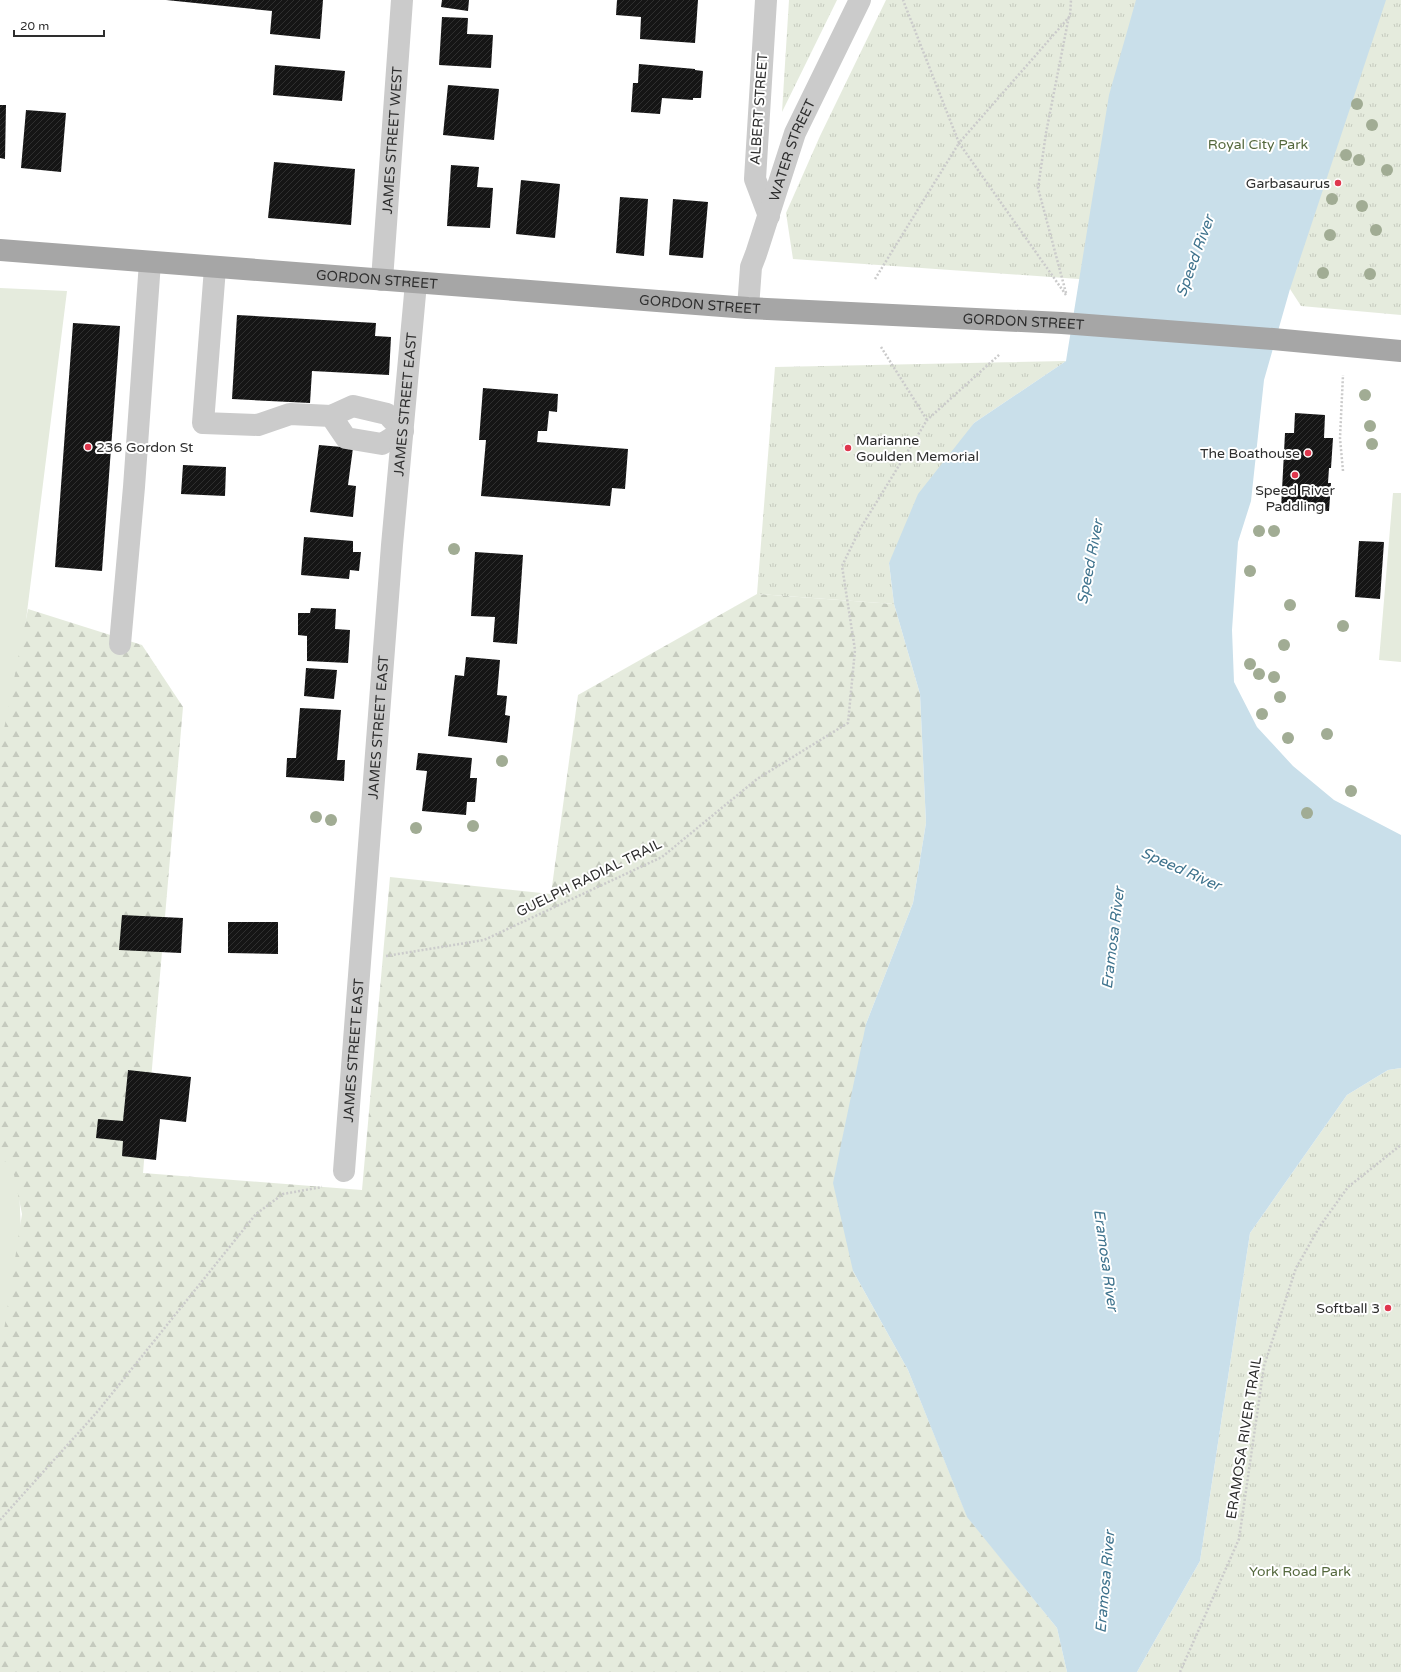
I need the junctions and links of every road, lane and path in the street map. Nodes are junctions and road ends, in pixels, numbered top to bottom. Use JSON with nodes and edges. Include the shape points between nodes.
{"nodes":[{"id":1,"x":402,"y":0,"type":"edge"},
{"id":2,"x":766,"y":0,"type":"edge"},
{"id":3,"x":860,"y":0,"type":"edge"},
{"id":4,"x":903,"y":0,"type":"edge"},
{"id":5,"x":1071,"y":0,"type":"edge"},
{"id":6,"x":1070,"y":16,"type":"junction"},
{"id":7,"x":959,"y":143,"type":"junction"},
{"id":8,"x":769,"y":216,"type":"junction"},
{"id":9,"x":0,"y":250,"type":"edge"},
{"id":10,"x":150,"y":262,"type":"junction"},
{"id":11,"x":215,"y":268,"type":"junction"},
{"id":12,"x":875,"y":279,"type":"dead end"},
{"id":13,"x":382,"y":280,"type":"junction"},
{"id":14,"x":416,"y":284,"type":"junction"},
{"id":15,"x":748,"y":308,"type":"junction"},
{"id":16,"x":881,"y":347,"type":"dead end"},
{"id":17,"x":1401,"y":351,"type":"edge"},
{"id":18,"x":1000,"y":354,"type":"dead end"},
{"id":19,"x":1343,"y":375,"type":"dead end"},
{"id":20,"x":331,"y":416,"type":"junction"},
{"id":21,"x":927,"y":420,"type":"junction"},
{"id":22,"x":403,"y":431,"type":"junction"},
{"id":23,"x":1343,"y":471,"type":"dead end"},
{"id":24,"x":120,"y":644,"type":"dead end"},
{"id":25,"x":361,"y":960,"type":"junction"},
{"id":26,"x":1401,"y":1145,"type":"edge"},
{"id":27,"x":344,"y":1171,"type":"joint"},
{"id":28,"x":0,"y":1520,"type":"edge"},
{"id":29,"x":1180,"y":1672,"type":"edge"}],
"edges":[{"from":1,"to":13,"type":"street","name":"JAMES STREET WEST"},
{"from":2,"to":8,"type":"street","name":"ALBERT STREET","via":[[754,179]]},
{"from":3,"to":8,"type":"street","name":"WATER STREET","via":[[794,134]]},
{"from":4,"to":7,"type":"path"},
{"from":5,"to":6,"type":"path"},
{"from":6,"to":7,"type":"path"},
{"from":6,"to":7,"type":"path","via":[[1046,133],[1038,188],[1066,295]]},
{"from":7,"to":12,"type":"path"},
{"from":8,"to":15,"type":"street","name":"WATER STREET","via":[[751,266]]},
{"from":9,"to":10,"type":"main road","name":"GORDON STREET"},
{"from":10,"to":11,"type":"main road","name":"GORDON STREET"},
{"from":10,"to":24,"type":"street"},
{"from":11,"to":13,"type":"main road","name":"GORDON STREET"},
{"from":11,"to":20,"type":"street","via":[[203,423],[258,425],[290,414]]},
{"from":13,"to":14,"type":"main road","name":"GORDON STREET"},
{"from":14,"to":15,"type":"main road","name":"GORDON STREET"},
{"from":14,"to":22,"type":"street","name":"JAMES STREET EAST"},
{"from":15,"to":17,"type":"main road","name":"GORDON STREET","via":[[1062,323]]},
{"from":16,"to":21,"type":"path"},
{"from":18,"to":21,"type":"path"},
{"from":19,"to":23,"type":"path","via":[[1340,438]]},
{"from":20,"to":22,"type":"street","via":[[353,406],[387,414]]},
{"from":20,"to":22,"type":"street","via":[[346,438],[382,444]]},
{"from":21,"to":25,"type":"path","name":"GUELPH RADIAL TRAIL","via":[[860,529],[842,566],[855,650],[848,723],[757,779],[662,857],[484,940]]},
{"from":22,"to":25,"type":"street","name":"JAMES STREET EAST"},
{"from":25,"to":27,"type":"street","name":"JAMES STREET EAST"},
{"from":26,"to":29,"type":"path","name":"ERAMOSA RIVER TRAIL","via":[[1348,1188],[1320,1226],[1296,1268],[1264,1366],[1239,1539]]},
{"from":27,"to":28,"type":"path","via":[[328,1186],[283,1194],[256,1214],[98,1411]]}]}
